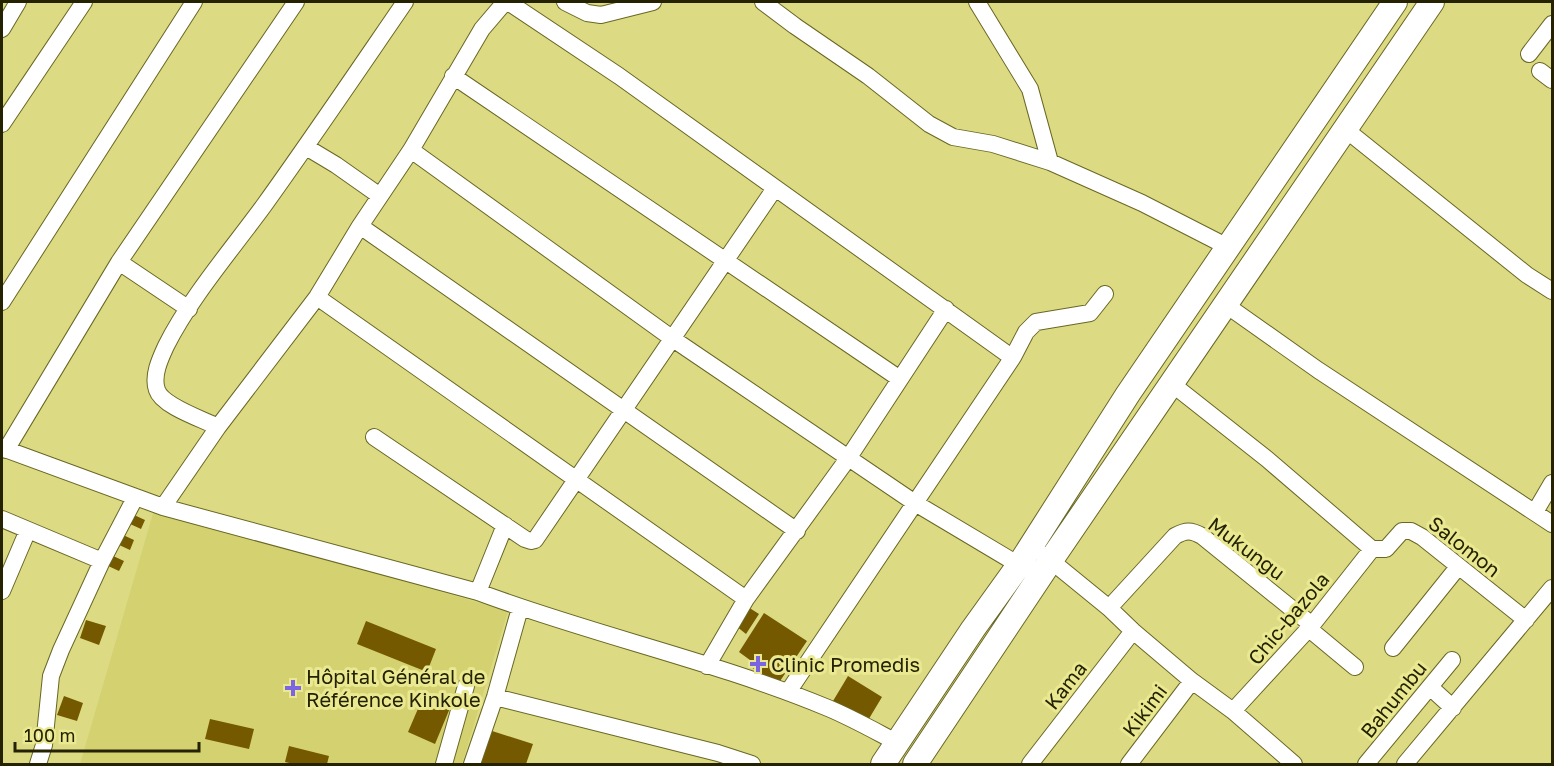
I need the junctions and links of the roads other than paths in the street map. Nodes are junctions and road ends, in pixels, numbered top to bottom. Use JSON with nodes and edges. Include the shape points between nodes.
{"nodes":[{"id":1,"x":18,"y":2,"type":"edge"},
{"id":2,"x":84,"y":2,"type":"edge"},
{"id":3,"x":194,"y":2,"type":"edge"},
{"id":4,"x":296,"y":2,"type":"edge"},
{"id":5,"x":405,"y":2,"type":"edge"},
{"id":6,"x":506,"y":2,"type":"edge"},
{"id":7,"x":565,"y":2,"type":"edge"},
{"id":8,"x":653,"y":2,"type":"edge"},
{"id":9,"x":763,"y":2,"type":"edge"},
{"id":10,"x":977,"y":2,"type":"edge"},
{"id":11,"x":1395,"y":2,"type":"edge"},
{"id":12,"x":1432,"y":2,"type":"edge"},
{"id":13,"x":1552,"y":24,"type":"edge"},
{"id":14,"x":2,"y":28,"type":"edge"},
{"id":15,"x":1529,"y":54,"type":"dead end"},
{"id":16,"x":453,"y":76,"type":"junction"},
{"id":17,"x":2,"y":124,"type":"edge"},
{"id":18,"x":1345,"y":129,"type":"junction"},
{"id":19,"x":306,"y":147,"type":"junction"},
{"id":20,"x":411,"y":150,"type":"junction"},
{"id":21,"x":1050,"y":162,"type":"junction"},
{"id":22,"x":775,"y":188,"type":"junction"},
{"id":23,"x":380,"y":196,"type":"junction"},
{"id":24,"x":360,"y":226,"type":"junction"},
{"id":25,"x":1228,"y":247,"type":"junction"},
{"id":26,"x":119,"y":261,"type":"junction"},
{"id":27,"x":725,"y":262,"type":"junction"},
{"id":28,"x":1552,"y":291,"type":"edge"},
{"id":29,"x":1105,"y":294,"type":"dead end"},
{"id":30,"x":317,"y":297,"type":"junction"},
{"id":31,"x":2,"y":302,"type":"edge"},
{"id":32,"x":1226,"y":305,"type":"junction"},
{"id":33,"x":189,"y":309,"type":"junction"},
{"id":34,"x":946,"y":309,"type":"junction"},
{"id":35,"x":673,"y":339,"type":"junction"},
{"id":36,"x":1013,"y":357,"type":"junction"},
{"id":37,"x":900,"y":379,"type":"junction"},
{"id":38,"x":1172,"y":384,"type":"junction"},
{"id":39,"x":624,"y":410,"type":"junction"},
{"id":40,"x":218,"y":427,"type":"junction"},
{"id":41,"x":374,"y":437,"type":"dead end"},
{"id":42,"x":4,"y":449,"type":"edge"},
{"id":43,"x":849,"y":457,"type":"junction"},
{"id":44,"x":576,"y":481,"type":"junction"},
{"id":45,"x":1552,"y":483,"type":"edge"},
{"id":46,"x":135,"y":498,"type":"junction"},
{"id":47,"x":915,"y":503,"type":"junction"},
{"id":48,"x":163,"y":507,"type":"junction"},
{"id":49,"x":1534,"y":512,"type":"junction"},
{"id":50,"x":2,"y":519,"type":"edge"},
{"id":51,"x":1552,"y":524,"type":"edge"},
{"id":52,"x":505,"y":525,"type":"junction"},
{"id":53,"x":28,"y":530,"type":"junction"},
{"id":54,"x":797,"y":531,"type":"junction"},
{"id":55,"x":1372,"y":549,"type":"junction"},
{"id":56,"x":1025,"y":555,"type":"junction"},
{"id":57,"x":1051,"y":560,"type":"junction"},
{"id":58,"x":102,"y":561,"type":"junction"},
{"id":59,"x":1458,"y":567,"type":"junction"},
{"id":60,"x":1552,"y":588,"type":"edge"},
{"id":61,"x":2,"y":591,"type":"edge"},
{"id":62,"x":478,"y":592,"type":"junction"},
{"id":63,"x":746,"y":599,"type":"junction"},
{"id":64,"x":520,"y":608,"type":"junction"},
{"id":65,"x":1109,"y":608,"type":"junction"},
{"id":66,"x":1526,"y":620,"type":"junction"},
{"id":67,"x":1310,"y":627,"type":"junction"},
{"id":68,"x":1133,"y":631,"type":"junction"},
{"id":69,"x":1393,"y":648,"type":"dead end"},
{"id":70,"x":1452,"y":660,"type":"dead end"},
{"id":71,"x":707,"y":666,"type":"junction"},
{"id":72,"x":1355,"y":667,"type":"dead end"},
{"id":73,"x":1192,"y":681,"type":"junction"},
{"id":74,"x":466,"y":686,"type":"dead end"},
{"id":75,"x":1430,"y":687,"type":"junction"},
{"id":76,"x":788,"y":692,"type":"junction"},
{"id":77,"x":495,"y":697,"type":"junction"},
{"id":78,"x":1453,"y":708,"type":"junction"},
{"id":79,"x":1233,"y":711,"type":"junction"},
{"id":80,"x":898,"y":743,"type":"junction"},
{"id":81,"x":1376,"y":761,"type":"edge"},
{"id":82,"x":1285,"y":762,"type":"edge"},
{"id":83,"x":38,"y":765,"type":"edge"},
{"id":84,"x":444,"y":765,"type":"edge"},
{"id":85,"x":472,"y":765,"type":"edge"},
{"id":86,"x":752,"y":765,"type":"edge"},
{"id":87,"x":883,"y":765,"type":"edge"},
{"id":88,"x":915,"y":765,"type":"edge"},
{"id":89,"x":1030,"y":765,"type":"edge"},
{"id":90,"x":1129,"y":765,"type":"edge"},
{"id":91,"x":1405,"y":765,"type":"edge"}],
"edges":[{"from":1,"to":14,"type":"street"},
{"from":2,"to":17,"type":"street"},
{"from":3,"to":31,"type":"street"},
{"from":4,"to":26,"type":"street"},
{"from":5,"to":19,"type":"street"},
{"from":6,"to":16,"type":"street","via":[[482,29]]},
{"from":6,"to":22,"type":"street","via":[[619,76]]},
{"from":7,"to":8,"type":"street","via":[[601,15]]},
{"from":9,"to":21,"type":"street","via":[[929,124],[953,137],[993,144]]},
{"from":10,"to":21,"type":"street","via":[[1030,89]]},
{"from":11,"to":25,"type":"highway"},
{"from":12,"to":18,"type":"highway"},
{"from":13,"to":15,"type":"street"},
{"from":16,"to":20,"type":"street"},
{"from":16,"to":27,"type":"street"},
{"from":18,"to":28,"type":"street"},
{"from":18,"to":32,"type":"highway"},
{"from":19,"to":23,"type":"street"},
{"from":19,"to":33,"type":"street"},
{"from":20,"to":23,"type":"street"},
{"from":20,"to":35,"type":"street"},
{"from":21,"to":25,"type":"street"},
{"from":22,"to":27,"type":"street"},
{"from":22,"to":34,"type":"street"},
{"from":23,"to":24,"type":"street"},
{"from":24,"to":30,"type":"street"},
{"from":24,"to":39,"type":"street"},
{"from":25,"to":56,"type":"highway"},
{"from":26,"to":33,"type":"street"},
{"from":26,"to":42,"type":"street"},
{"from":27,"to":35,"type":"street"},
{"from":27,"to":37,"type":"street"},
{"from":29,"to":36,"type":"street","via":[[1090,313],[1036,322]]},
{"from":30,"to":40,"type":"street"},
{"from":30,"to":44,"type":"street"},
{"from":32,"to":38,"type":"highway"},
{"from":32,"to":49,"type":"street"},
{"from":33,"to":40,"type":"street","via":[[160,360],[155,378],[157,391],[164,401]]},
{"from":34,"to":36,"type":"street"},
{"from":34,"to":37,"type":"street"},
{"from":35,"to":39,"type":"street"},
{"from":35,"to":43,"type":"street"},
{"from":36,"to":47,"type":"street"},
{"from":37,"to":43,"type":"street"},
{"from":38,"to":55,"type":"street"},
{"from":38,"to":57,"type":"highway"},
{"from":39,"to":44,"type":"street"},
{"from":39,"to":54,"type":"street"},
{"from":40,"to":48,"type":"street"},
{"from":41,"to":52,"type":"street"},
{"from":42,"to":46,"type":"street"},
{"from":43,"to":47,"type":"street"},
{"from":43,"to":54,"type":"street"},
{"from":44,"to":52,"type":"street","via":[[535,540],[525,539]]},
{"from":44,"to":63,"type":"street"},
{"from":45,"to":49,"type":"street"},
{"from":46,"to":48,"type":"street"},
{"from":46,"to":58,"type":"street"},
{"from":47,"to":56,"type":"street"},
{"from":47,"to":76,"type":"street"},
{"from":48,"to":62,"type":"street"},
{"from":49,"to":51,"type":"street"},
{"from":50,"to":53,"type":"street"},
{"from":52,"to":62,"type":"street"},
{"from":53,"to":58,"type":"street"},
{"from":53,"to":61,"type":"street"},
{"from":54,"to":63,"type":"street"},
{"from":55,"to":59,"type":"street","name":"Salomon","via":[[1386,549],[1402,531],[1411,531]]},
{"from":55,"to":67,"type":"street","name":"Chic-bazola"},
{"from":56,"to":57,"type":"street"},
{"from":56,"to":80,"type":"highway"},
{"from":57,"to":65,"type":"street"},
{"from":57,"to":88,"type":"highway"},
{"from":58,"to":83,"type":"street","via":[[51,676],[44,745]]},
{"from":59,"to":66,"type":"street","name":"Salomon"},
{"from":59,"to":69,"type":"street"},
{"from":60,"to":66,"type":"street"},
{"from":62,"to":64,"type":"street"},
{"from":63,"to":71,"type":"street"},
{"from":64,"to":71,"type":"street"},
{"from":64,"to":77,"type":"street"},
{"from":65,"to":67,"type":"street","name":"Mukungu","via":[[1175,536],[1194,531]]},
{"from":65,"to":68,"type":"street"},
{"from":66,"to":78,"type":"street"},
{"from":67,"to":72,"type":"street"},
{"from":67,"to":79,"type":"street","name":"Chic-bazola"},
{"from":68,"to":73,"type":"street"},
{"from":68,"to":89,"type":"street","name":"Kama"},
{"from":70,"to":75,"type":"street","name":"Bahumbu"},
{"from":71,"to":76,"type":"street"},
{"from":73,"to":79,"type":"street"},
{"from":73,"to":90,"type":"street","name":"Kikimi"},
{"from":74,"to":84,"type":"street"},
{"from":75,"to":78,"type":"street"},
{"from":75,"to":81,"type":"street","name":"Bahumbu"},
{"from":76,"to":80,"type":"street"},
{"from":77,"to":85,"type":"street"},
{"from":77,"to":86,"type":"street"},
{"from":78,"to":91,"type":"street"},
{"from":79,"to":82,"type":"street"},
{"from":80,"to":87,"type":"highway"}]}
